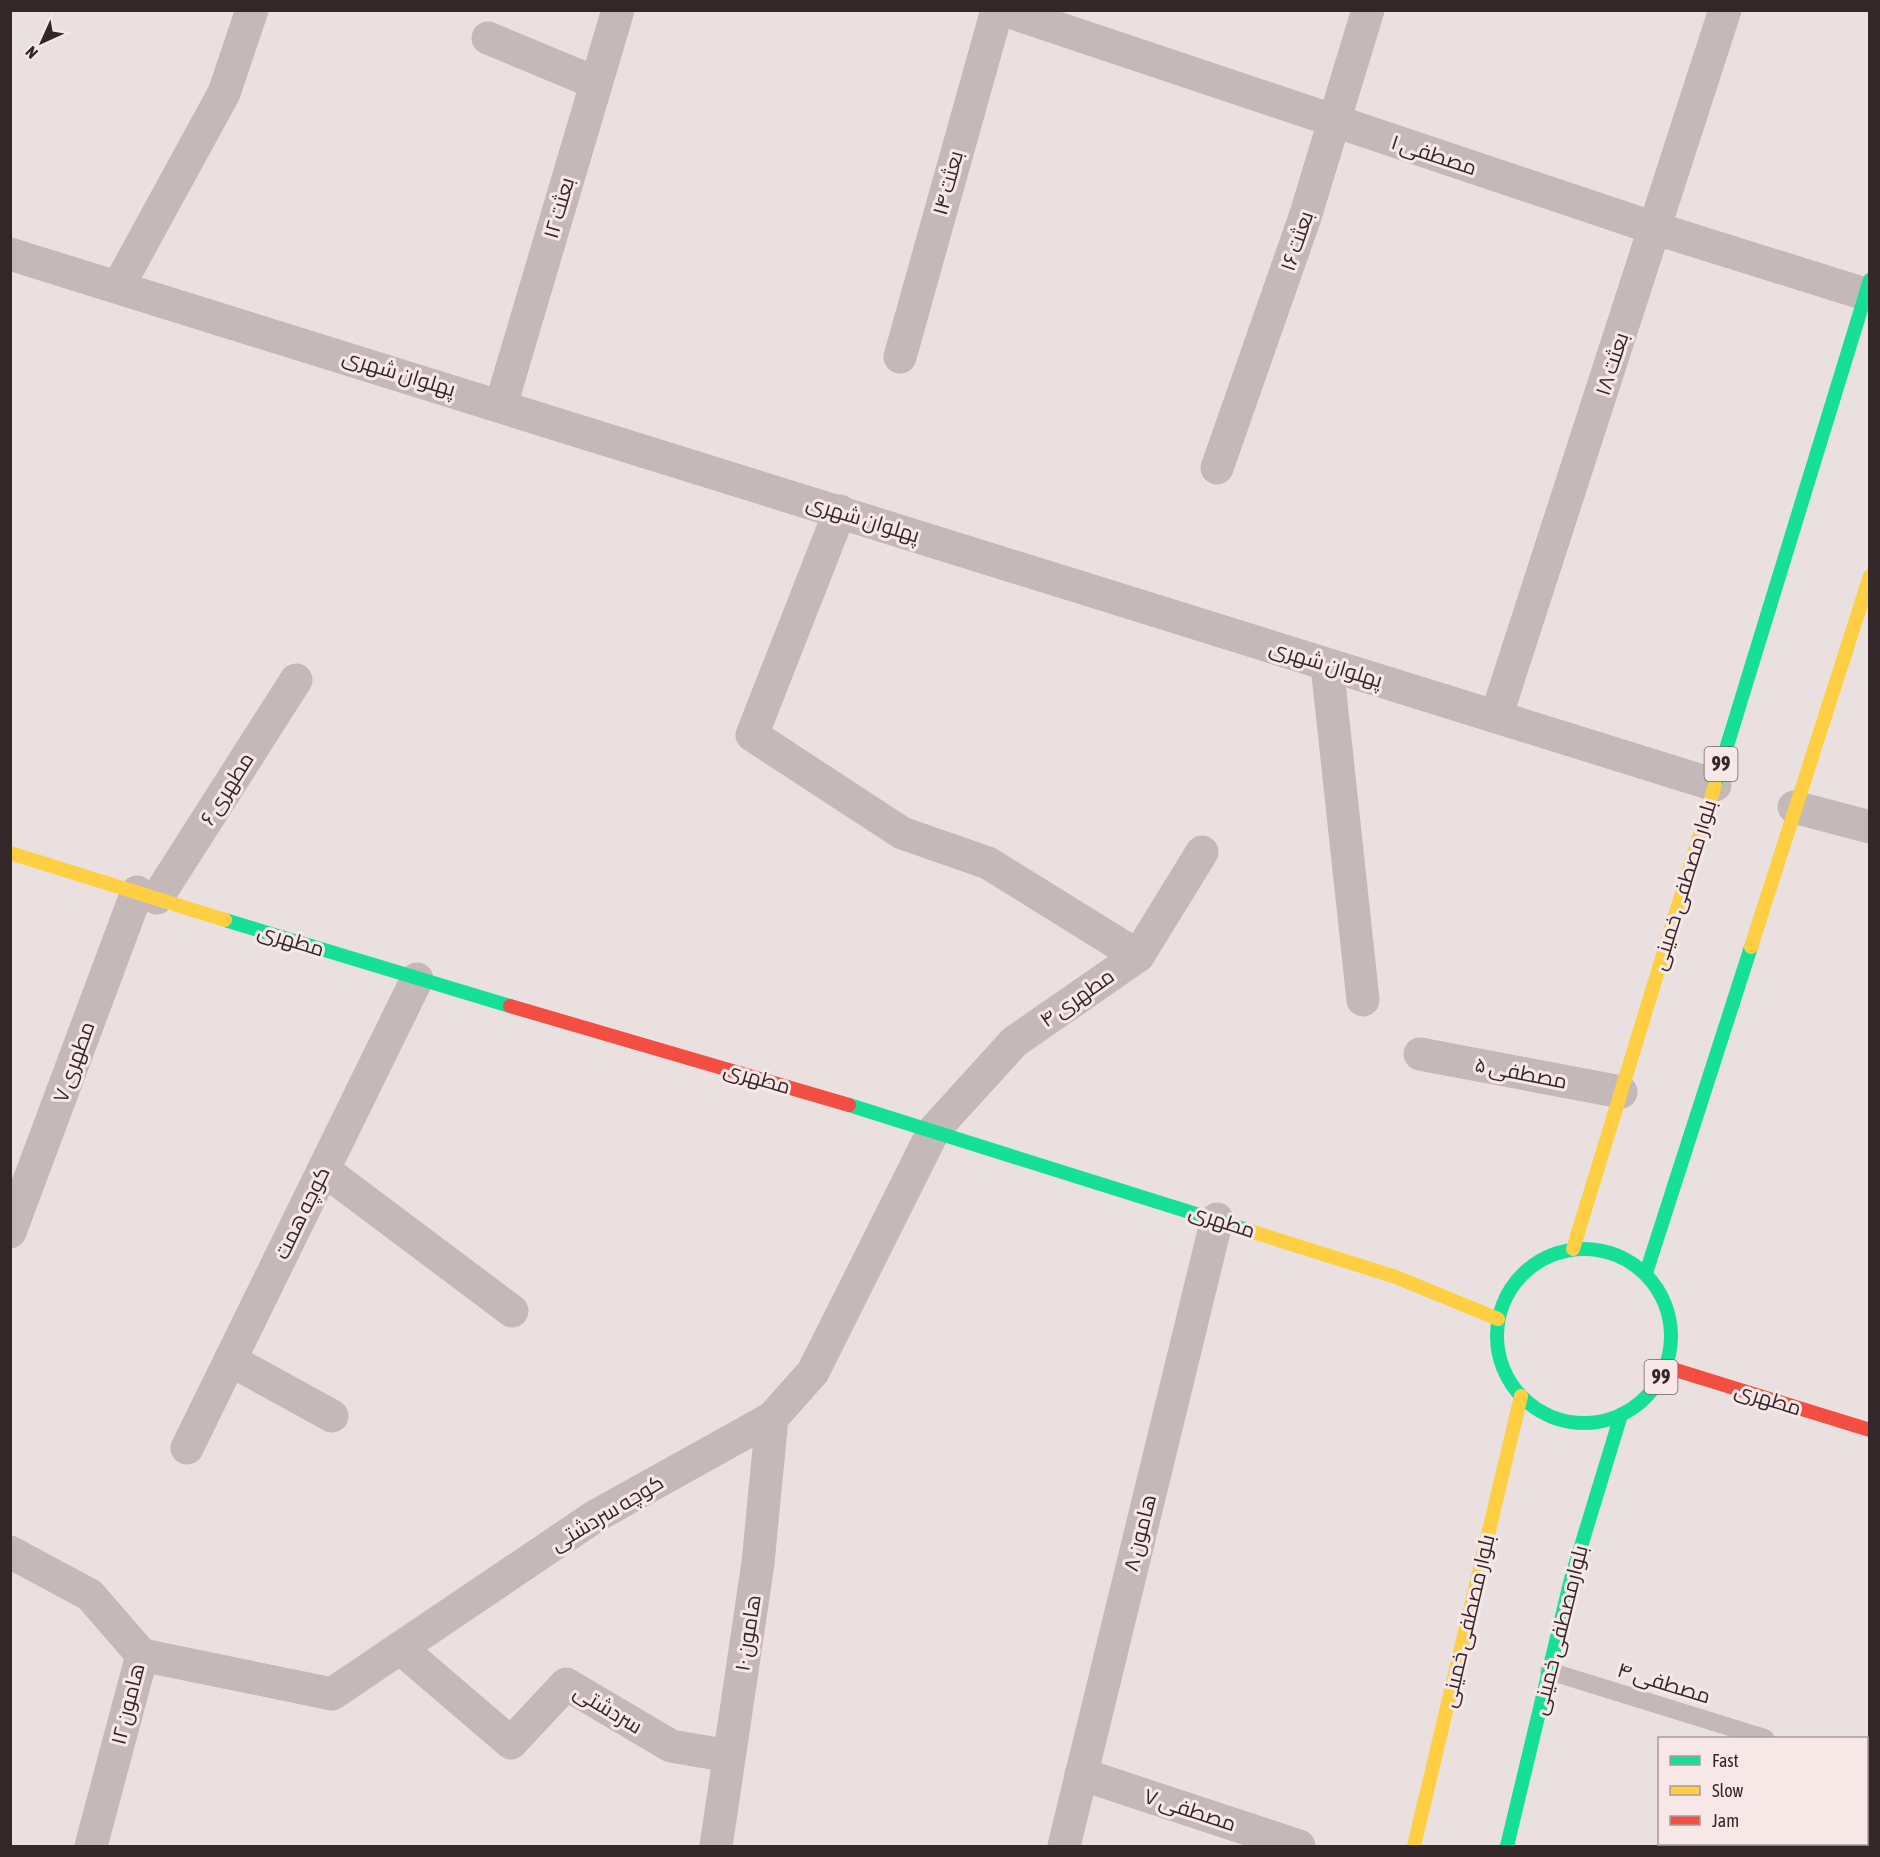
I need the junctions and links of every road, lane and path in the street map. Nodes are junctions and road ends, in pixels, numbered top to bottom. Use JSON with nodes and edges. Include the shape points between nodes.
{"nodes":[{"id":1,"x":252,"y":10,"type":"edge"},
{"id":2,"x":618,"y":10,"type":"edge"},
{"id":3,"x":997,"y":10,"type":"edge"},
{"id":4,"x":1004,"y":10,"type":"edge"},
{"id":5,"x":1368,"y":10,"type":"edge"},
{"id":6,"x":1725,"y":10,"type":"edge"},
{"id":7,"x":488,"y":38,"type":"dead end"},
{"id":8,"x":596,"y":83,"type":"junction"},
{"id":9,"x":1334,"y":122,"type":"junction"},
{"id":10,"x":1657,"y":229,"type":"junction"},
{"id":11,"x":10,"y":254,"type":"edge"},
{"id":12,"x":118,"y":287,"type":"junction"},
{"id":13,"x":1867,"y":287,"type":"edge"},
{"id":14,"x":900,"y":357,"type":"dead end"},
{"id":15,"x":501,"y":405,"type":"junction"},
{"id":16,"x":1217,"y":468,"type":"dead end"},
{"id":17,"x":840,"y":511,"type":"junction"},
{"id":18,"x":1869,"y":576,"type":"edge"},
{"id":19,"x":1327,"y":665,"type":"junction"},
{"id":20,"x":296,"y":680,"type":"dead end"},
{"id":21,"x":1496,"y":717,"type":"junction"},
{"id":22,"x":1714,"y":785,"type":"junction"},
{"id":23,"x":1794,"y":807,"type":"junction"},
{"id":24,"x":1869,"y":827,"type":"edge"},
{"id":25,"x":1202,"y":852,"type":"dead end"},
{"id":26,"x":10,"y":853,"type":"edge"},
{"id":27,"x":147,"y":895,"type":"junction"},
{"id":28,"x":1137,"y":957,"type":"junction"},
{"id":29,"x":417,"y":979,"type":"junction"},
{"id":30,"x":1363,"y":1000,"type":"dead end"},
{"id":31,"x":1420,"y":1054,"type":"dead end"},
{"id":32,"x":1621,"y":1092,"type":"junction"},
{"id":33,"x":934,"y":1130,"type":"junction"},
{"id":34,"x":324,"y":1170,"type":"junction"},
{"id":35,"x":1217,"y":1220,"type":"junction"},
{"id":36,"x":10,"y":1232,"type":"edge"},
{"id":37,"x":1574,"y":1249,"type":"junction"},
{"id":38,"x":1646,"y":1273,"type":"junction"},
{"id":39,"x":512,"y":1311,"type":"dead end"},
{"id":40,"x":1498,"y":1319,"type":"junction"},
{"id":41,"x":230,"y":1360,"type":"junction"},
{"id":42,"x":1666,"y":1367,"type":"junction"},
{"id":43,"x":1521,"y":1396,"type":"junction"},
{"id":44,"x":1621,"y":1415,"type":"junction"},
{"id":45,"x":332,"y":1416,"type":"dead end"},
{"id":46,"x":772,"y":1418,"type":"junction"},
{"id":47,"x":1869,"y":1428,"type":"edge"},
{"id":48,"x":187,"y":1448,"type":"dead end"},
{"id":49,"x":10,"y":1552,"type":"edge"},
{"id":50,"x":400,"y":1648,"type":"junction"},
{"id":51,"x":142,"y":1655,"type":"junction"},
{"id":52,"x":1549,"y":1671,"type":"junction"},
{"id":53,"x":1762,"y":1737,"type":"edge"},
{"id":54,"x":729,"y":1756,"type":"junction"},
{"id":55,"x":1081,"y":1774,"type":"junction"},
{"id":56,"x":92,"y":1846,"type":"edge"},
{"id":57,"x":716,"y":1846,"type":"edge"},
{"id":58,"x":1064,"y":1846,"type":"edge"},
{"id":59,"x":1299,"y":1846,"type":"edge"},
{"id":60,"x":1414,"y":1846,"type":"edge"},
{"id":61,"x":1507,"y":1846,"type":"edge"}],
"edges":[{"from":1,"to":12,"type":"street","via":[[224,93]]},
{"from":2,"to":8,"type":"street","name":"بعثت ۱۲"},
{"from":3,"to":14,"type":"street","name":"بعثت ۱۴"},
{"from":4,"to":9,"type":"street","name":"مصطفی ۱"},
{"from":5,"to":9,"type":"street","name":"بعثت ۱۶"},
{"from":6,"to":10,"type":"street","name":"بعثت ۱۸"},
{"from":7,"to":8,"type":"street"},
{"from":8,"to":15,"type":"street","name":"بعثت ۱۲"},
{"from":9,"to":10,"type":"street","name":"مصطفی ۱"},
{"from":9,"to":16,"type":"street","name":"بعثت ۱۶"},
{"from":10,"to":13,"type":"street","name":"مصطفی ۱"},
{"from":10,"to":21,"type":"street","name":"بعثت ۱۸"},
{"from":11,"to":12,"type":"street","name":"پهلوان شهری"},
{"from":12,"to":15,"type":"street","name":"پهلوان شهری"},
{"from":13,"to":22,"type":"main road","name":"بلوار مصطفی خمینی","number":"99"},
{"from":15,"to":17,"type":"street","name":"پهلوان شهری"},
{"from":17,"to":19,"type":"street","name":"پهلوان شهری"},
{"from":17,"to":28,"type":"street","via":[[752,735],[902,833],[988,863]]},
{"from":18,"to":23,"type":"main road"},
{"from":19,"to":21,"type":"street","name":"پهلوان شهری"},
{"from":19,"to":30,"type":"street"},
{"from":20,"to":27,"type":"street","name":"مطهری ۶"},
{"from":21,"to":22,"type":"street","name":"پهلوان شهری"},
{"from":22,"to":32,"type":"main road","name":"بلوار مصطفی خمینی","number":"99"},
{"from":23,"to":24,"type":"street"},
{"from":23,"to":38,"type":"main road"},
{"from":25,"to":28,"type":"street","name":"مطهری ۴"},
{"from":26,"to":27,"type":"main road","name":"مطهری"},
{"from":27,"to":29,"type":"main road","name":"مطهری"},
{"from":27,"to":36,"type":"street","name":"مطهری ۷"},
{"from":28,"to":33,"type":"street","name":"مطهری ۴","via":[[1014,1042]]},
{"from":29,"to":33,"type":"main road","name":"مطهری"},
{"from":29,"to":34,"type":"street","name":"کوچه همت"},
{"from":31,"to":32,"type":"street","name":"مصطفی ۵"},
{"from":32,"to":37,"type":"main road","name":"بلوار مصطفی خمینی","number":"99"},
{"from":33,"to":35,"type":"main road","name":"مطهری"},
{"from":33,"to":46,"type":"street","name":"کوچه سردشتی","via":[[813,1372]]},
{"from":34,"to":39,"type":"street"},
{"from":34,"to":41,"type":"street","name":"کوچه همت"},
{"from":35,"to":40,"type":"main road","name":"مطهری","via":[[1396,1276]]},
{"from":35,"to":55,"type":"street","name":"هامون ۸"},
{"from":37,"to":38,"type":"main road","number":"99","via":[[1608,1252]]},
{"from":37,"to":40,"type":"main road","number":"99","via":[[1547,1257],[1524,1272],[1507,1294]]},
{"from":38,"to":42,"type":"main road","number":"99","via":[[1661,1293],[1670,1317],[1672,1342]]},
{"from":40,"to":43,"type":"main road","number":"99","via":[[1497,1347],[1506,1373]]},
{"from":41,"to":45,"type":"street"},
{"from":41,"to":48,"type":"street","name":"کوچه همت"},
{"from":42,"to":44,"type":"main road","number":"99","via":[[1656,1387]]},
{"from":42,"to":47,"type":"main road","name":"مطهری"},
{"from":43,"to":44,"type":"main road","number":"99","via":[[1543,1412],[1568,1421],[1595,1422]]},
{"from":43,"to":60,"type":"main road","name":"بلوار مصطفی خمینی"},
{"from":44,"to":52,"type":"main road","name":"بلوارمصطفی خمینی","via":[[1571,1579]]},
{"from":46,"to":50,"type":"street","name":"کوچه سردشتی","via":[[594,1517]]},
{"from":46,"to":54,"type":"street","name":"هامون ۱۰","via":[[758,1563]]},
{"from":49,"to":51,"type":"street","name":"هامون ۱۲","via":[[90,1595]]},
{"from":50,"to":51,"type":"street","name":"کوچه سردشتی","via":[[332,1694]]},
{"from":50,"to":54,"type":"street","name":"سردشتی","via":[[511,1743],[566,1684],[671,1746]]},
{"from":51,"to":56,"type":"street","name":"هامون ۱۲"},
{"from":52,"to":53,"type":"lane","name":"مصطفی ۴"},
{"from":52,"to":61,"type":"main road","name":"بلوارمصطفی خمینی"},
{"from":54,"to":57,"type":"street","name":"هامون ۱۰"},
{"from":55,"to":58,"type":"street","name":"هامون ۸"},
{"from":55,"to":59,"type":"street","name":"مصطفی ۷"}]}
